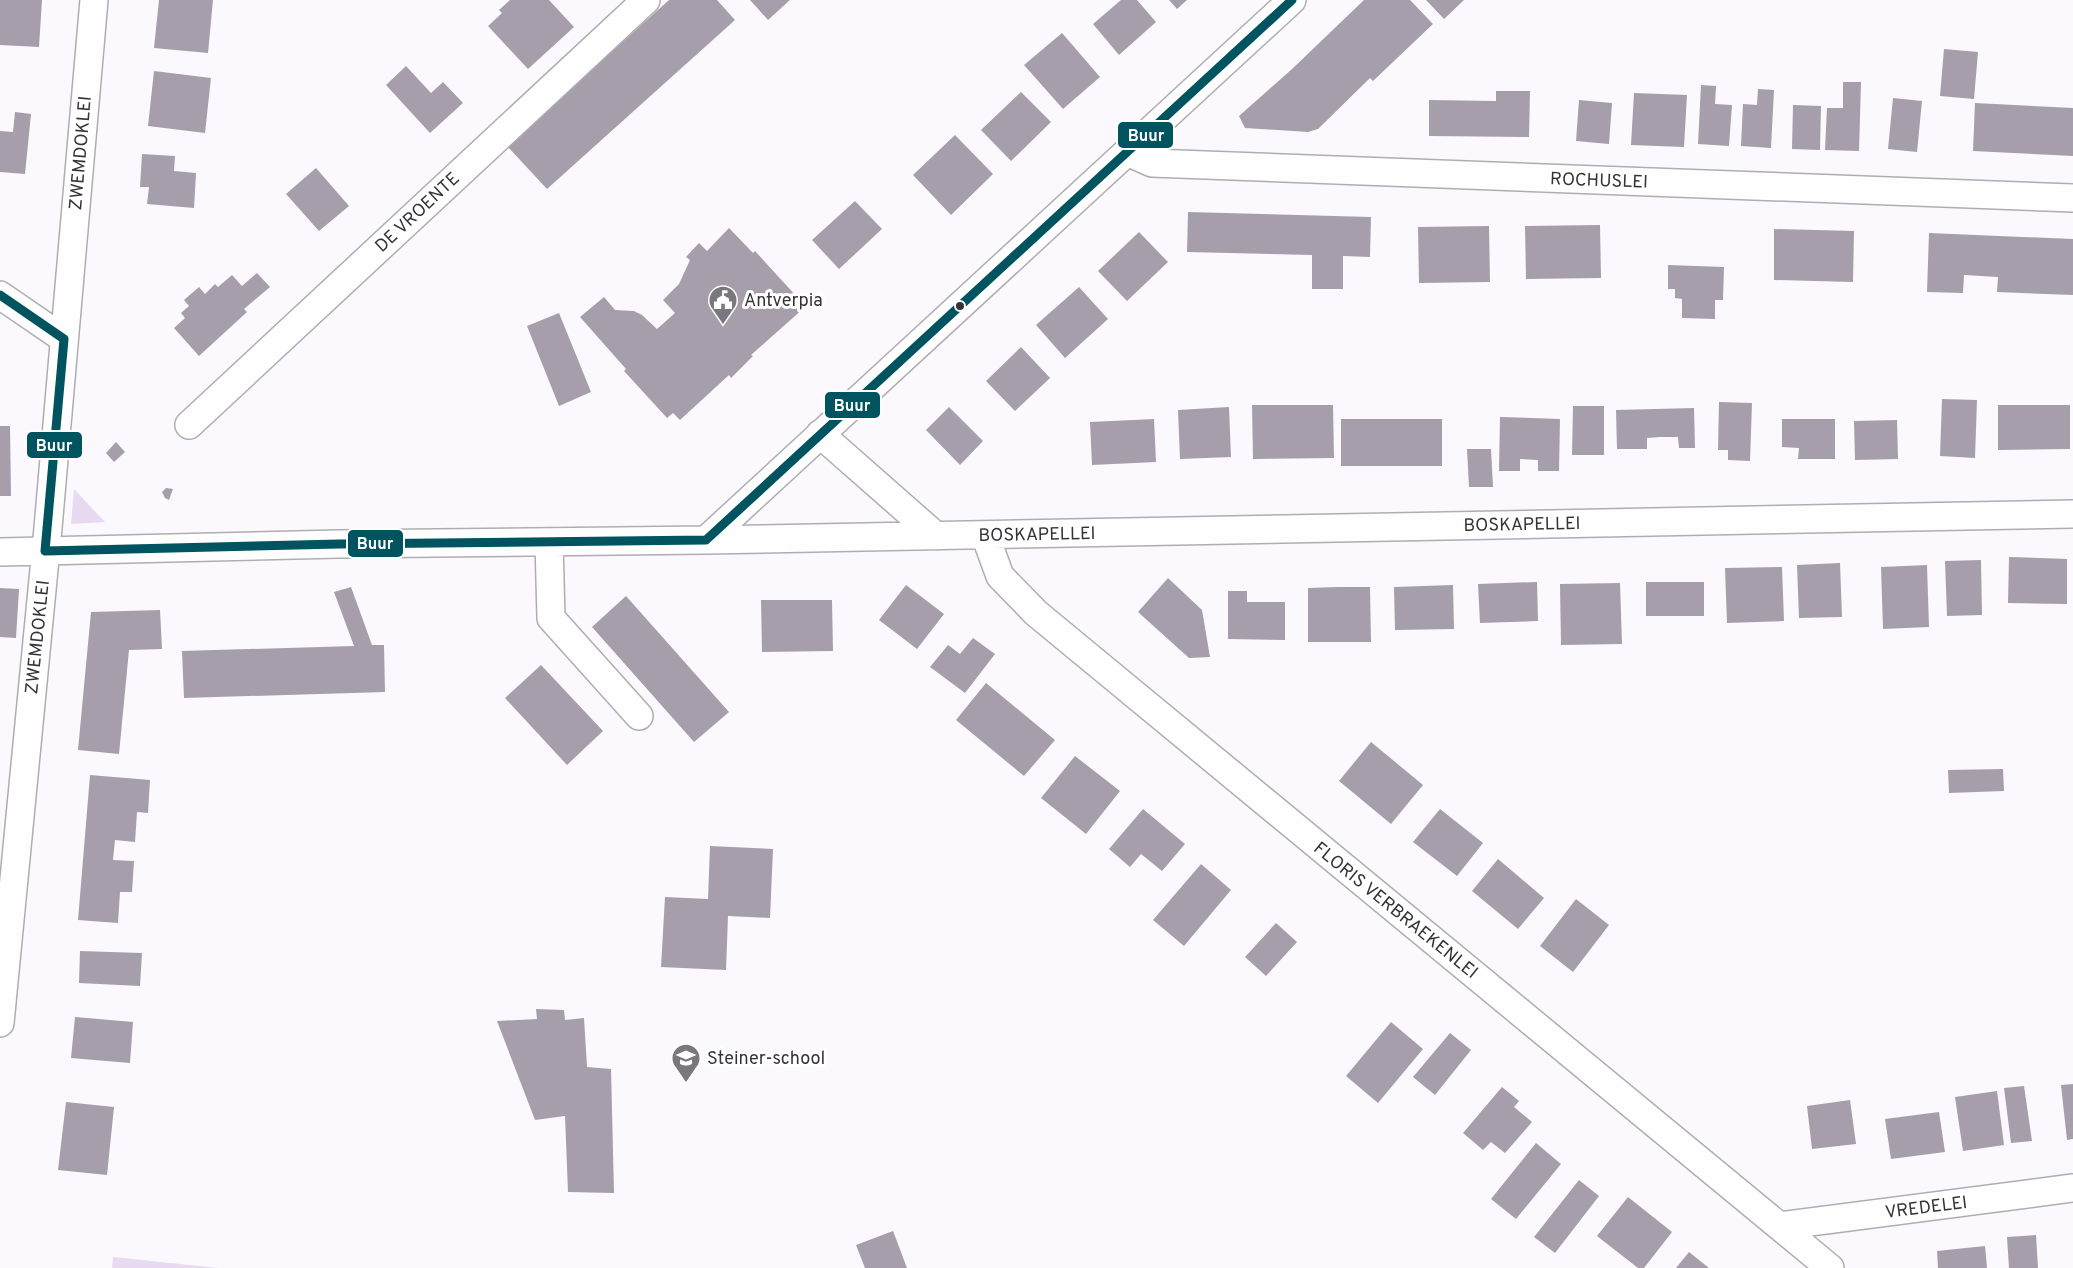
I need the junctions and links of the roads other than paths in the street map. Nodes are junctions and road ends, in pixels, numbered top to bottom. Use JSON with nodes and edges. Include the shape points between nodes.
{"nodes":[{"id":1,"x":94,"y":0,"type":"edge"},
{"id":2,"x":646,"y":0,"type":"edge"},
{"id":3,"x":1292,"y":0,"type":"edge"},
{"id":4,"x":1127,"y":152,"type":"junction"},
{"id":5,"x":2073,"y":198,"type":"edge"},
{"id":6,"x":0,"y":295,"type":"edge"},
{"id":7,"x":64,"y":339,"type":"junction"},
{"id":8,"x":189,"y":425,"type":"dead end"},
{"id":9,"x":820,"y":434,"type":"junction"},
{"id":10,"x":2073,"y":514,"type":"edge"},
{"id":11,"x":985,"y":535,"type":"junction"},
{"id":12,"x":936,"y":536,"type":"junction"},
{"id":13,"x":706,"y":540,"type":"junction"},
{"id":14,"x":549,"y":542,"type":"junction"},
{"id":15,"x":45,"y":551,"type":"junction"},
{"id":16,"x":0,"y":552,"type":"edge"},
{"id":17,"x":639,"y":716,"type":"dead end"},
{"id":18,"x":0,"y":1023,"type":"edge"},
{"id":19,"x":2073,"y":1188,"type":"edge"},
{"id":20,"x":1779,"y":1226,"type":"junction"},
{"id":21,"x":1830,"y":1268,"type":"edge"}],
"edges":[{"from":1,"to":7,"type":"street","name":"ZWEMDOKLEI"},
{"from":2,"to":8,"type":"street","name":"DE VROENTE"},
{"from":3,"to":4,"type":"street"},
{"from":4,"to":5,"type":"street","name":"ROCHUSLEI","via":[[1152,163]]},
{"from":4,"to":9,"type":"street"},
{"from":6,"to":7,"type":"street"},
{"from":7,"to":15,"type":"street","name":"ZWEMDOKLEI"},
{"from":9,"to":12,"type":"street"},
{"from":9,"to":13,"type":"street"},
{"from":10,"to":11,"type":"street","name":"BOSKAPELLEI"},
{"from":11,"to":12,"type":"street","name":"BOSKAPELLEI"},
{"from":11,"to":20,"type":"street","name":"FLORIS VERBRAEKENLEI","via":[[1000,576],[1036,613]]},
{"from":12,"to":13,"type":"street","name":"BOSKAPELLEI"},
{"from":13,"to":14,"type":"street","name":"BOSKAPELLEI"},
{"from":14,"to":15,"type":"street","name":"BOSKAPELLEI"},
{"from":14,"to":17,"type":"street","via":[[551,618]]},
{"from":15,"to":16,"type":"street","name":"BOSKAPELLEI"},
{"from":15,"to":18,"type":"street","name":"ZWEMDOKLEI"},
{"from":19,"to":20,"type":"street","name":"VREDELEI"},
{"from":20,"to":21,"type":"street","name":"FLORIS VERBRAEKENLEI"}]}
